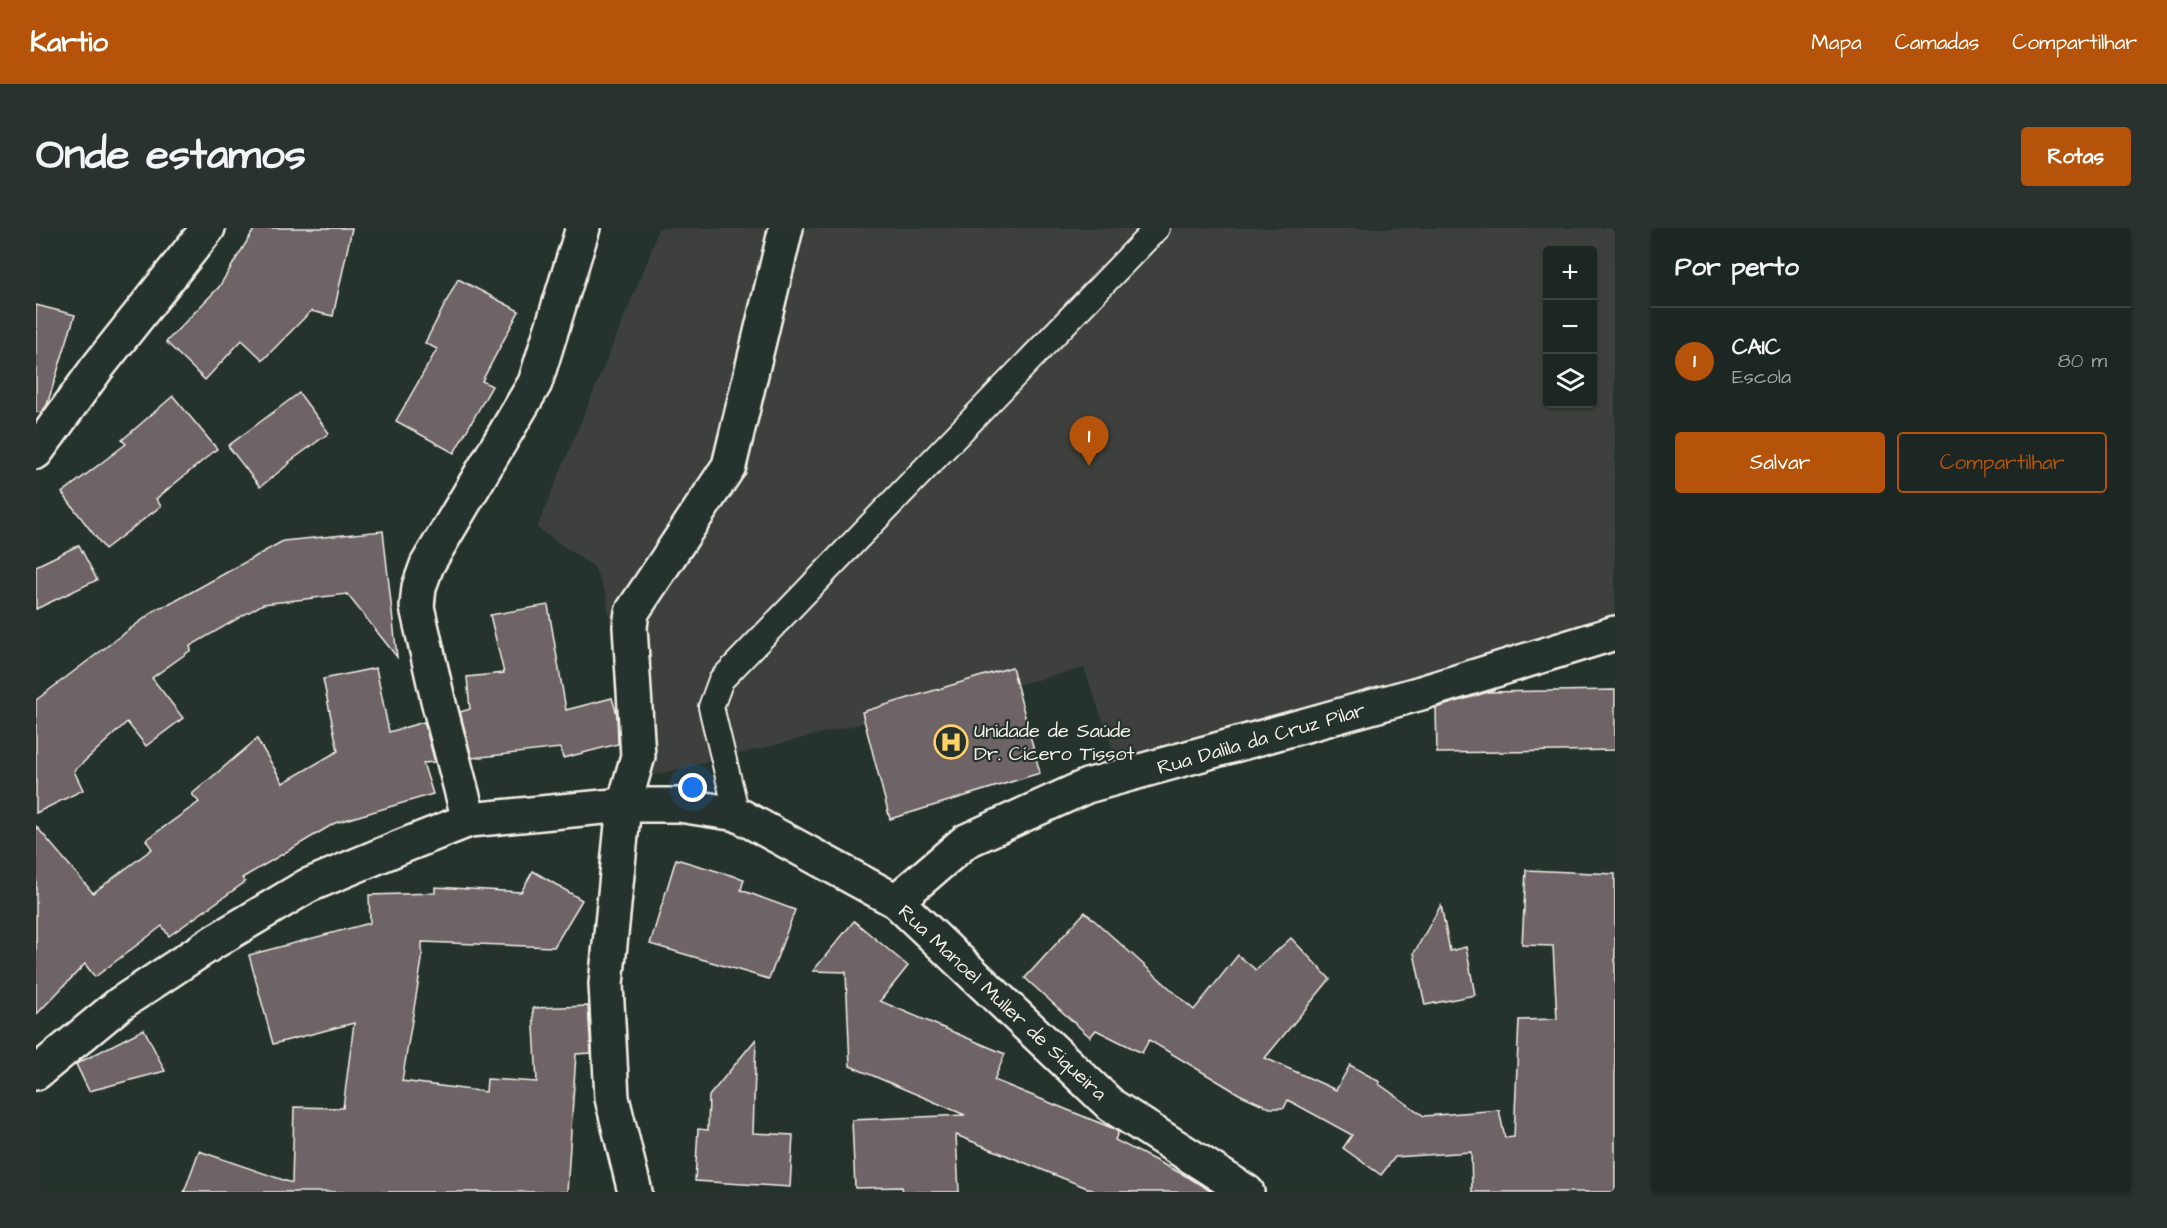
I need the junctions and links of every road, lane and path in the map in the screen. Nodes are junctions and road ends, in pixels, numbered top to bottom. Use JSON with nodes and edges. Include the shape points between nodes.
{"nodes":[{"id":1,"x":208,"y":228,"type":"edge"},
{"id":2,"x":584,"y":228,"type":"edge"},
{"id":3,"x":786,"y":228,"type":"edge"},
{"id":4,"x":1157,"y":228,"type":"edge"},
{"id":5,"x":36,"y":452,"type":"edge"},
{"id":6,"x":1615,"y":633,"type":"edge"},
{"id":7,"x":624,"y":805,"type":"junction"},
{"id":8,"x":737,"y":814,"type":"junction"},
{"id":9,"x":469,"y":820,"type":"junction"},
{"id":10,"x":896,"y":901,"type":"junction"},
{"id":11,"x":36,"y":1073,"type":"edge"},
{"id":12,"x":635,"y":1192,"type":"edge"},
{"id":13,"x":1247,"y":1192,"type":"edge"}],
"edges":[{"from":1,"to":5,"type":"street"},
{"from":2,"to":9,"type":"street","via":[[535,383],[427,565],[419,587],[417,607]]},
{"from":3,"to":7,"type":"street","via":[[729,466],[632,612],[638,756]]},
{"from":4,"to":8,"type":"lane","via":[[721,680],[711,707]]},
{"from":6,"to":10,"type":"street","name":"Rua Dalila da Cruz Pilar","via":[[1421,693],[1087,786],[966,841]]},
{"from":7,"to":8,"type":"street","name":"Rua Manoel Muller de Siqueira","via":[[679,806]]},
{"from":7,"to":9,"type":"street","name":"Rua Manoel Muller de Siqueira"},
{"from":7,"to":12,"type":"street","via":[[606,984],[612,1098]]},
{"from":8,"to":10,"type":"street","name":"Rua Manoel Muller de Siqueira"},
{"from":9,"to":11,"type":"street","name":"Rua Manoel Muller de Siqueira","via":[[307,886],[121,1004]]},
{"from":10,"to":13,"type":"street","name":"Rua Manoel Muller de Siqueira","via":[[1112,1106]]}]}
